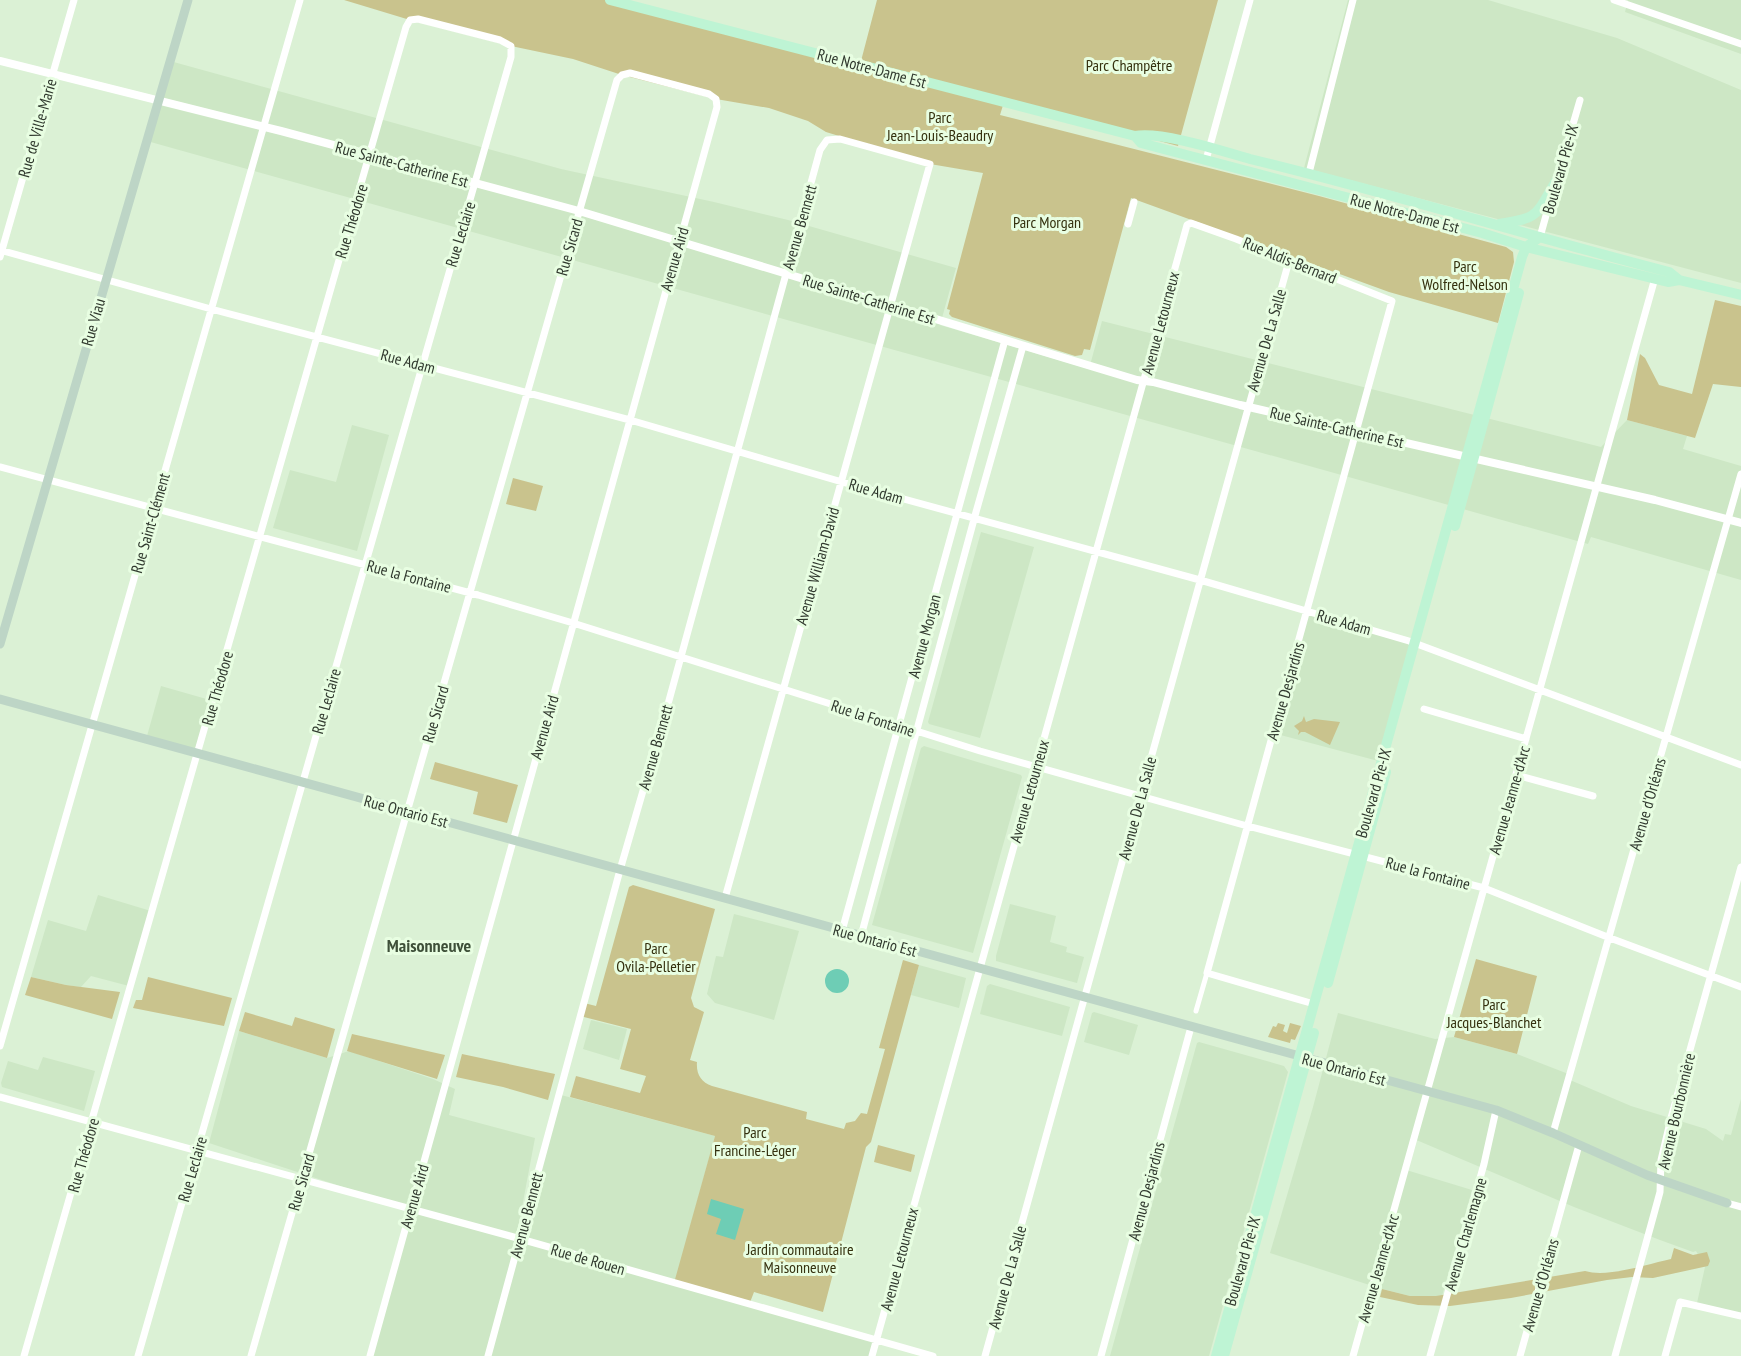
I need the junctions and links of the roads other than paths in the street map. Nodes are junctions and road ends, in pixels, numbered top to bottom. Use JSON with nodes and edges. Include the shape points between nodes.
{"nodes":[{"id":1,"x":74,"y":0,"type":"edge"},
{"id":2,"x":188,"y":0,"type":"edge"},
{"id":3,"x":300,"y":0,"type":"edge"},
{"id":4,"x":1250,"y":0,"type":"edge"},
{"id":5,"x":1353,"y":0,"type":"edge"},
{"id":6,"x":1614,"y":0,"type":"edge"},
{"id":7,"x":616,"y":1,"type":"edge"},
{"id":8,"x":1741,"y":44,"type":"edge"},
{"id":9,"x":511,"y":46,"type":"joint"},
{"id":10,"x":0,"y":61,"type":"edge"},
{"id":11,"x":52,"y":74,"type":"junction"},
{"id":12,"x":716,"y":99,"type":"joint"},
{"id":13,"x":159,"y":100,"type":"junction"},
{"id":14,"x":1580,"y":100,"type":"dead end"},
{"id":15,"x":264,"y":127,"type":"junction"},
{"id":16,"x":1135,"y":136,"type":"junction"},
{"id":17,"x":1209,"y":148,"type":"junction"},
{"id":18,"x":370,"y":155,"type":"junction"},
{"id":19,"x":1206,"y":160,"type":"junction"},
{"id":20,"x":930,"y":164,"type":"joint"},
{"id":21,"x":1309,"y":173,"type":"junction"},
{"id":22,"x":1556,"y":182,"type":"junction"},
{"id":23,"x":474,"y":184,"type":"junction"},
{"id":24,"x":1134,"y":202,"type":"dead end"},
{"id":25,"x":579,"y":211,"type":"junction"},
{"id":26,"x":1128,"y":224,"type":"dead end"},
{"id":27,"x":1187,"y":225,"type":"joint"},
{"id":28,"x":1496,"y":225,"type":"junction"},
{"id":29,"x":1540,"y":237,"type":"junction"},
{"id":30,"x":680,"y":240,"type":"junction"},
{"id":31,"x":1529,"y":248,"type":"junction"},
{"id":32,"x":1,"y":252,"type":"edge"},
{"id":33,"x":1289,"y":261,"type":"junction"},
{"id":34,"x":786,"y":273,"type":"junction"},
{"id":35,"x":1655,"y":278,"type":"junction"},
{"id":36,"x":105,"y":279,"type":"junction"},
{"id":37,"x":1679,"y":280,"type":"junction"},
{"id":38,"x":1741,"y":295,"type":"edge"},
{"id":39,"x":1392,"y":301,"type":"joint"},
{"id":40,"x":890,"y":305,"type":"junction"},
{"id":41,"x":211,"y":309,"type":"junction"},
{"id":42,"x":316,"y":336,"type":"junction"},
{"id":43,"x":1005,"y":340,"type":"junction"},
{"id":44,"x":1023,"y":346,"type":"junction"},
{"id":45,"x":422,"y":364,"type":"junction"},
{"id":46,"x":1144,"y":381,"type":"junction"},
{"id":47,"x":527,"y":393,"type":"junction"},
{"id":48,"x":1248,"y":406,"type":"junction"},
{"id":49,"x":630,"y":420,"type":"junction"},
{"id":50,"x":1357,"y":432,"type":"junction"},
{"id":51,"x":737,"y":451,"type":"junction"},
{"id":52,"x":1470,"y":458,"type":"junction"},
{"id":53,"x":0,"y":466,"type":"edge"},
{"id":54,"x":1741,"y":474,"type":"edge"},
{"id":55,"x":47,"y":480,"type":"junction"},
{"id":56,"x":841,"y":481,"type":"junction"},
{"id":57,"x":1596,"y":487,"type":"junction"},
{"id":58,"x":155,"y":507,"type":"junction"},
{"id":59,"x":957,"y":513,"type":"junction"},
{"id":60,"x":974,"y":518,"type":"junction"},
{"id":61,"x":1728,"y":519,"type":"junction"},
{"id":62,"x":1741,"y":523,"type":"edge"},
{"id":63,"x":259,"y":536,"type":"junction"},
{"id":64,"x":1096,"y":551,"type":"junction"},
{"id":65,"x":365,"y":564,"type":"junction"},
{"id":66,"x":1200,"y":580,"type":"junction"},
{"id":67,"x":470,"y":593,"type":"junction"},
{"id":68,"x":1308,"y":612,"type":"junction"},
{"id":69,"x":573,"y":622,"type":"junction"},
{"id":70,"x":0,"y":644,"type":"edge"},
{"id":71,"x":1418,"y":644,"type":"junction"},
{"id":72,"x":680,"y":656,"type":"junction"},
{"id":73,"x":783,"y":689,"type":"junction"},
{"id":74,"x":1540,"y":689,"type":"junction"},
{"id":75,"x":0,"y":699,"type":"edge"},
{"id":76,"x":1424,"y":709,"type":"dead end"},
{"id":77,"x":91,"y":724,"type":"junction"},
{"id":78,"x":899,"y":726,"type":"junction"},
{"id":79,"x":915,"y":732,"type":"junction"},
{"id":80,"x":1666,"y":738,"type":"junction"},
{"id":81,"x":1526,"y":739,"type":"junction"},
{"id":82,"x":198,"y":754,"type":"junction"},
{"id":83,"x":1741,"y":765,"type":"edge"},
{"id":84,"x":1036,"y":767,"type":"junction"},
{"id":85,"x":1516,"y":775,"type":"junction"},
{"id":86,"x":303,"y":782,"type":"junction"},
{"id":87,"x":1141,"y":795,"type":"junction"},
{"id":88,"x":1593,"y":796,"type":"dead end"},
{"id":89,"x":408,"y":811,"type":"junction"},
{"id":90,"x":1249,"y":826,"type":"junction"},
{"id":91,"x":513,"y":840,"type":"junction"},
{"id":92,"x":1360,"y":856,"type":"junction"},
{"id":93,"x":1741,"y":867,"type":"edge"},
{"id":94,"x":620,"y":870,"type":"junction"},
{"id":95,"x":1484,"y":888,"type":"junction"},
{"id":96,"x":725,"y":898,"type":"junction"},
{"id":97,"x":842,"y":931,"type":"junction"},
{"id":98,"x":861,"y":936,"type":"junction"},
{"id":99,"x":1610,"y":938,"type":"junction"},
{"id":100,"x":979,"y":968,"type":"junction"},
{"id":101,"x":1207,"y":973,"type":"junction"},
{"id":102,"x":1710,"y":976,"type":"junction"},
{"id":103,"x":1741,"y":987,"type":"edge"},
{"id":104,"x":1084,"y":997,"type":"junction"},
{"id":105,"x":1314,"y":1004,"type":"junction"},
{"id":106,"x":1196,"y":1011,"type":"dead end"},
{"id":107,"x":1191,"y":1027,"type":"junction"},
{"id":108,"x":0,"y":1046,"type":"edge"},
{"id":109,"x":1304,"y":1057,"type":"junction"},
{"id":110,"x":1427,"y":1092,"type":"junction"},
{"id":111,"x":0,"y":1097,"type":"edge"},
{"id":112,"x":1496,"y":1110,"type":"junction"},
{"id":113,"x":92,"y":1122,"type":"junction"},
{"id":114,"x":1553,"y":1133,"type":"junction"},
{"id":115,"x":1579,"y":1145,"type":"junction"},
{"id":116,"x":197,"y":1151,"type":"junction"},
{"id":117,"x":1660,"y":1179,"type":"junction"},
{"id":118,"x":302,"y":1180,"type":"junction"},
{"id":119,"x":1727,"y":1203,"type":"joint"},
{"id":120,"x":1741,"y":1207,"type":"edge"},
{"id":121,"x":411,"y":1209,"type":"junction"},
{"id":122,"x":519,"y":1239,"type":"junction"},
{"id":123,"x":1741,"y":1317,"type":"edge"},
{"id":124,"x":876,"y":1341,"type":"junction"},
{"id":125,"x":24,"y":1356,"type":"edge"},
{"id":126,"x":138,"y":1356,"type":"edge"},
{"id":127,"x":251,"y":1356,"type":"edge"},
{"id":128,"x":370,"y":1356,"type":"edge"},
{"id":129,"x":488,"y":1356,"type":"edge"},
{"id":130,"x":872,"y":1356,"type":"edge"},
{"id":131,"x":933,"y":1356,"type":"edge"},
{"id":132,"x":985,"y":1356,"type":"edge"},
{"id":133,"x":1101,"y":1356,"type":"edge"},
{"id":134,"x":1216,"y":1356,"type":"edge"},
{"id":135,"x":1224,"y":1356,"type":"edge"},
{"id":136,"x":1353,"y":1356,"type":"edge"},
{"id":137,"x":1430,"y":1356,"type":"edge"},
{"id":138,"x":1520,"y":1356,"type":"edge"},
{"id":139,"x":1615,"y":1356,"type":"edge"},
{"id":140,"x":1665,"y":1356,"type":"edge"}],
"edges":[{"from":1,"to":11,"type":"street","name":"Rue de Ville-Marie"},
{"from":2,"to":13,"type":"main road","name":"Rue Viau"},
{"from":3,"to":15,"type":"street","name":"Rue Saint-Clément"},
{"from":4,"to":17,"type":"street"},
{"from":5,"to":21,"type":"street"},
{"from":6,"to":8,"type":"street"},
{"from":7,"to":16,"type":"main road","name":"Rue Notre-Dame Est"},
{"from":9,"to":18,"type":"street","name":"Rue Théodore","via":[[500,40],[410,20]]},
{"from":9,"to":23,"type":"street","name":"Rue Leclaire"},
{"from":10,"to":11,"type":"street","name":"Rue Sainte-Catherine Est"},
{"from":11,"to":13,"type":"street","name":"Rue Sainte-Catherine Est"},
{"from":11,"to":32,"type":"street","name":"Rue de Ville-Marie"},
{"from":12,"to":25,"type":"street","name":"Rue Sicard","via":[[659,80],[630,73],[622,75],[617,80]]},
{"from":12,"to":30,"type":"street","name":"Avenue Aird"},
{"from":13,"to":15,"type":"street","name":"Rue Sainte-Catherine Est"},
{"from":13,"to":36,"type":"main road","name":"Rue Viau"},
{"from":14,"to":22,"type":"street","name":"Boulevard Pie-IX"},
{"from":15,"to":18,"type":"street","name":"Rue Sainte-Catherine Est"},
{"from":15,"to":41,"type":"street","name":"Rue Saint-Clément"},
{"from":16,"to":17,"type":"main road","name":"Rue Notre-Dame Est","via":[[1145,134]]},
{"from":16,"to":19,"type":"main road","name":"Rue Notre-Dame Est","via":[[1141,143]]},
{"from":17,"to":19,"type":"street"},
{"from":17,"to":21,"type":"main road","name":"Rue Notre-Dame Est"},
{"from":18,"to":23,"type":"street","name":"Rue Sainte-Catherine Est"},
{"from":18,"to":42,"type":"street","name":"Rue Théodore"},
{"from":19,"to":31,"type":"main road","name":"Rue Notre-Dame Est"},
{"from":20,"to":34,"type":"street","name":"Avenue Bennett","via":[[840,139],[827,140],[820,150]]},
{"from":20,"to":40,"type":"street","name":"Avenue William-David"},
{"from":21,"to":28,"type":"main road","name":"Rue Notre-Dame Est"},
{"from":22,"to":28,"type":"main road","via":[[1531,218]]},
{"from":22,"to":29,"type":"street","name":"Boulevard Pie-IX"},
{"from":23,"to":25,"type":"street","name":"Rue Sainte-Catherine Est"},
{"from":23,"to":45,"type":"street","name":"Rue Leclaire"},
{"from":24,"to":26,"type":"street"},
{"from":25,"to":30,"type":"street","name":"Rue Sainte-Catherine Est"},
{"from":25,"to":47,"type":"street","name":"Rue Sicard"},
{"from":27,"to":33,"type":"street","name":"Rue Aldis-Bernard","via":[[1236,238]]},
{"from":27,"to":46,"type":"street","name":"Avenue Letourneux"},
{"from":28,"to":29,"type":"main road","name":"Rue Notre-Dame Est"},
{"from":29,"to":31,"type":"main road"},
{"from":29,"to":37,"type":"main road","name":"Rue Notre-Dame Est","via":[[1669,272]]},
{"from":30,"to":34,"type":"street","name":"Rue Sainte-Catherine Est"},
{"from":30,"to":49,"type":"street","name":"Avenue Aird"},
{"from":31,"to":35,"type":"main road","name":"Rue Notre-Dame Est"},
{"from":31,"to":52,"type":"main road","name":"Boulevard Pie-IX"},
{"from":32,"to":36,"type":"street","name":"Rue Adam"},
{"from":33,"to":39,"type":"street","name":"Rue Aldis-Bernard"},
{"from":33,"to":48,"type":"street","name":"Avenue De La Salle"},
{"from":34,"to":40,"type":"street","name":"Rue Sainte-Catherine Est"},
{"from":34,"to":51,"type":"street","name":"Avenue Bennett"},
{"from":35,"to":37,"type":"main road","name":"Rue Notre-Dame Est"},
{"from":35,"to":57,"type":"street","name":"Avenue Jeanne-d'Arc"},
{"from":36,"to":41,"type":"street","name":"Rue Adam"},
{"from":36,"to":55,"type":"main road","name":"Rue Viau"},
{"from":37,"to":38,"type":"main road","name":"Rue Notre-Dame Est"},
{"from":39,"to":50,"type":"street","name":"Avenue Desjardins"},
{"from":40,"to":43,"type":"street","name":"Rue Sainte-Catherine Est"},
{"from":40,"to":56,"type":"street","name":"Avenue William-David"},
{"from":41,"to":42,"type":"street","name":"Rue Adam"},
{"from":41,"to":58,"type":"street","name":"Rue Saint-Clément"},
{"from":42,"to":45,"type":"street","name":"Rue Adam"},
{"from":42,"to":63,"type":"street","name":"Rue Théodore"},
{"from":43,"to":44,"type":"street","name":"Rue Sainte-Catherine Est"},
{"from":43,"to":59,"type":"street","name":"Avenue Morgan"},
{"from":44,"to":46,"type":"street","name":"Rue Sainte-Catherine Est"},
{"from":44,"to":60,"type":"street","name":"Avenue Morgan"},
{"from":45,"to":47,"type":"street","name":"Rue Adam"},
{"from":45,"to":65,"type":"street","name":"Rue Leclaire"},
{"from":46,"to":48,"type":"street","name":"Rue Sainte-Catherine Est"},
{"from":46,"to":64,"type":"street","name":"Avenue Letourneux"},
{"from":47,"to":49,"type":"street","name":"Rue Adam"},
{"from":47,"to":67,"type":"street","name":"Rue Sicard"},
{"from":48,"to":50,"type":"street","name":"Rue Sainte-Catherine Est"},
{"from":48,"to":66,"type":"street","name":"Avenue De La Salle"},
{"from":49,"to":51,"type":"street","name":"Rue Adam"},
{"from":49,"to":69,"type":"street","name":"Avenue Aird"},
{"from":50,"to":52,"type":"street","name":"Rue Sainte-Catherine Est"},
{"from":50,"to":68,"type":"street","name":"Avenue Desjardins"},
{"from":51,"to":56,"type":"street","name":"Rue Adam"},
{"from":51,"to":72,"type":"street","name":"Avenue Bennett"},
{"from":52,"to":57,"type":"street","name":"Rue Sainte-Catherine Est"},
{"from":52,"to":71,"type":"main road","name":"Boulevard Pie-IX"},
{"from":52,"to":71,"type":"main road","name":"Boulevard Pie-IX","via":[[1436,594]]},
{"from":53,"to":55,"type":"street","name":"Rue la Fontaine"},
{"from":54,"to":61,"type":"street","name":"Avenue d'Orléans"},
{"from":55,"to":58,"type":"street","name":"Rue la Fontaine"},
{"from":55,"to":70,"type":"main road","name":"Rue Viau"},
{"from":56,"to":59,"type":"street","name":"Rue Adam"},
{"from":56,"to":73,"type":"street","name":"Avenue William-David"},
{"from":57,"to":61,"type":"street","name":"Rue Sainte-Catherine Est"},
{"from":57,"to":74,"type":"street","name":"Avenue Jeanne-d'Arc"},
{"from":58,"to":63,"type":"street","name":"Rue la Fontaine"},
{"from":58,"to":77,"type":"street","name":"Rue Saint-Clément"},
{"from":59,"to":60,"type":"street","name":"Rue Adam"},
{"from":59,"to":78,"type":"street","name":"Avenue Morgan"},
{"from":60,"to":64,"type":"street","name":"Rue Adam"},
{"from":60,"to":79,"type":"street","name":"Avenue Morgan"},
{"from":61,"to":62,"type":"street","name":"Rue Sainte-Catherine Est"},
{"from":61,"to":80,"type":"street","name":"Avenue d'Orléans"},
{"from":63,"to":65,"type":"street","name":"Rue la Fontaine"},
{"from":63,"to":82,"type":"street","name":"Rue Théodore"},
{"from":64,"to":66,"type":"street","name":"Rue Adam"},
{"from":64,"to":84,"type":"street","name":"Avenue Letourneux"},
{"from":65,"to":67,"type":"street","name":"Rue la Fontaine"},
{"from":65,"to":86,"type":"street","name":"Rue Leclaire"},
{"from":66,"to":68,"type":"street","name":"Rue Adam"},
{"from":66,"to":87,"type":"street","name":"Avenue De La Salle"},
{"from":67,"to":69,"type":"street","name":"Rue la Fontaine"},
{"from":67,"to":89,"type":"street","name":"Rue Sicard"},
{"from":68,"to":71,"type":"street","name":"Rue Adam"},
{"from":68,"to":90,"type":"street","name":"Avenue Desjardins"},
{"from":69,"to":72,"type":"street","name":"Rue la Fontaine"},
{"from":69,"to":91,"type":"street","name":"Avenue Aird"},
{"from":71,"to":74,"type":"street","name":"Rue Adam"},
{"from":71,"to":92,"type":"main road","name":"Boulevard Pie-IX"},
{"from":71,"to":92,"type":"main road","name":"Boulevard Pie-IX","via":[[1405,704]]},
{"from":72,"to":73,"type":"street","name":"Rue la Fontaine"},
{"from":72,"to":94,"type":"street","name":"Avenue Bennett"},
{"from":73,"to":78,"type":"street","name":"Rue la Fontaine"},
{"from":73,"to":96,"type":"street","name":"Avenue William-David"},
{"from":74,"to":80,"type":"street","name":"Rue Adam"},
{"from":74,"to":81,"type":"street","name":"Avenue Jeanne-d'Arc"},
{"from":75,"to":77,"type":"main road","name":"Rue Ontario Est"},
{"from":76,"to":81,"type":"street"},
{"from":77,"to":82,"type":"main road","name":"Rue Ontario Est"},
{"from":77,"to":108,"type":"street","name":"Rue Saint-Clément"},
{"from":78,"to":79,"type":"street","name":"Rue la Fontaine"},
{"from":78,"to":97,"type":"street","name":"Avenue Morgan"},
{"from":79,"to":84,"type":"street","name":"Rue la Fontaine"},
{"from":79,"to":98,"type":"street","name":"Avenue Morgan"},
{"from":80,"to":83,"type":"street","name":"Rue Adam"},
{"from":80,"to":99,"type":"street","name":"Avenue d'Orléans"},
{"from":81,"to":85,"type":"street","name":"Avenue Jeanne-d'Arc"},
{"from":82,"to":86,"type":"main road","name":"Rue Ontario Est"},
{"from":82,"to":113,"type":"street","name":"Rue Théodore"},
{"from":84,"to":87,"type":"street","name":"Rue la Fontaine"},
{"from":84,"to":100,"type":"street","name":"Avenue Letourneux"},
{"from":85,"to":88,"type":"street"},
{"from":85,"to":95,"type":"street","name":"Avenue Jeanne-d'Arc"},
{"from":86,"to":89,"type":"main road","name":"Rue Ontario Est"},
{"from":86,"to":116,"type":"street","name":"Rue Leclaire"},
{"from":87,"to":90,"type":"street","name":"Rue la Fontaine"},
{"from":87,"to":104,"type":"street","name":"Avenue De La Salle"},
{"from":89,"to":91,"type":"main road","name":"Rue Ontario Est"},
{"from":89,"to":118,"type":"street","name":"Rue Sicard"},
{"from":90,"to":92,"type":"street","name":"Rue la Fontaine"},
{"from":90,"to":101,"type":"street","name":"Avenue Desjardins"},
{"from":91,"to":94,"type":"main road","name":"Rue Ontario Est"},
{"from":91,"to":121,"type":"street","name":"Avenue Aird"},
{"from":92,"to":95,"type":"street","name":"Rue la Fontaine"},
{"from":92,"to":105,"type":"main road","name":"Boulevard Pie-IX"},
{"from":92,"to":109,"type":"main road","name":"Boulevard Pie-IX"},
{"from":93,"to":102,"type":"street","name":"Avenue Bourbonnière"},
{"from":94,"to":96,"type":"main road","name":"Rue Ontario Est"},
{"from":94,"to":122,"type":"street","name":"Avenue Bennett"},
{"from":95,"to":99,"type":"street","name":"Rue la Fontaine"},
{"from":95,"to":110,"type":"street","name":"Avenue Jeanne-d'Arc"},
{"from":96,"to":97,"type":"main road","name":"Rue Ontario Est"},
{"from":97,"to":98,"type":"main road","name":"Rue Ontario Est"},
{"from":98,"to":100,"type":"main road","name":"Rue Ontario Est"},
{"from":99,"to":102,"type":"street","name":"Rue la Fontaine"},
{"from":99,"to":114,"type":"street","name":"Avenue d'Orléans"},
{"from":100,"to":104,"type":"main road","name":"Rue Ontario Est"},
{"from":100,"to":124,"type":"street","name":"Avenue Letourneux"},
{"from":101,"to":105,"type":"street"},
{"from":101,"to":106,"type":"street","name":"Avenue Desjardins"},
{"from":102,"to":103,"type":"street","name":"Rue la Fontaine"},
{"from":102,"to":117,"type":"street","name":"Avenue Bourbonnière","via":[[1660,1160]]},
{"from":104,"to":107,"type":"main road","name":"Rue Ontario Est"},
{"from":104,"to":132,"type":"street","name":"Avenue De La Salle"},
{"from":105,"to":109,"type":"main road","name":"Boulevard Pie-IX"},
{"from":107,"to":109,"type":"main road","name":"Rue Ontario Est"},
{"from":107,"to":133,"type":"street","name":"Avenue Desjardins"},
{"from":109,"to":110,"type":"main road","name":"Rue Ontario Est"},
{"from":109,"to":134,"type":"main road","name":"Boulevard Pie-IX"},
{"from":109,"to":135,"type":"main road","name":"Boulevard Pie-IX"},
{"from":110,"to":112,"type":"main road","name":"Rue Ontario Est"},
{"from":110,"to":136,"type":"street","name":"Avenue Jeanne-d'Arc"},
{"from":111,"to":113,"type":"street","name":"Rue de Rouen"},
{"from":112,"to":114,"type":"main road","name":"Rue Ontario Est"},
{"from":112,"to":137,"type":"street","name":"Avenue Charlemagne"},
{"from":113,"to":116,"type":"street","name":"Rue de Rouen"},
{"from":113,"to":125,"type":"street","name":"Rue Théodore"},
{"from":114,"to":115,"type":"main road","name":"Rue Ontario Est"},
{"from":115,"to":117,"type":"main road","name":"Rue Ontario Est"},
{"from":115,"to":138,"type":"street","name":"Avenue d'Orléans"},
{"from":116,"to":118,"type":"street","name":"Rue de Rouen"},
{"from":116,"to":126,"type":"street","name":"Rue Leclaire"},
{"from":117,"to":119,"type":"main road","name":"Rue Ontario Est"},
{"from":117,"to":139,"type":"street","name":"Avenue Bourbonnière"},
{"from":118,"to":121,"type":"street","name":"Rue de Rouen"},
{"from":118,"to":127,"type":"street","name":"Rue Sicard"},
{"from":119,"to":120,"type":"street","name":"Rue Ontario Est"},
{"from":121,"to":122,"type":"street","name":"Rue de Rouen"},
{"from":121,"to":128,"type":"street","name":"Avenue Aird"},
{"from":122,"to":124,"type":"street","name":"Rue de Rouen"},
{"from":122,"to":129,"type":"street","name":"Avenue Bennett"},
{"from":123,"to":140,"type":"street","via":[[1680,1302]]},
{"from":124,"to":130,"type":"street","name":"Avenue Letourneux"},
{"from":124,"to":131,"type":"street","name":"Rue de Rouen"}]}
